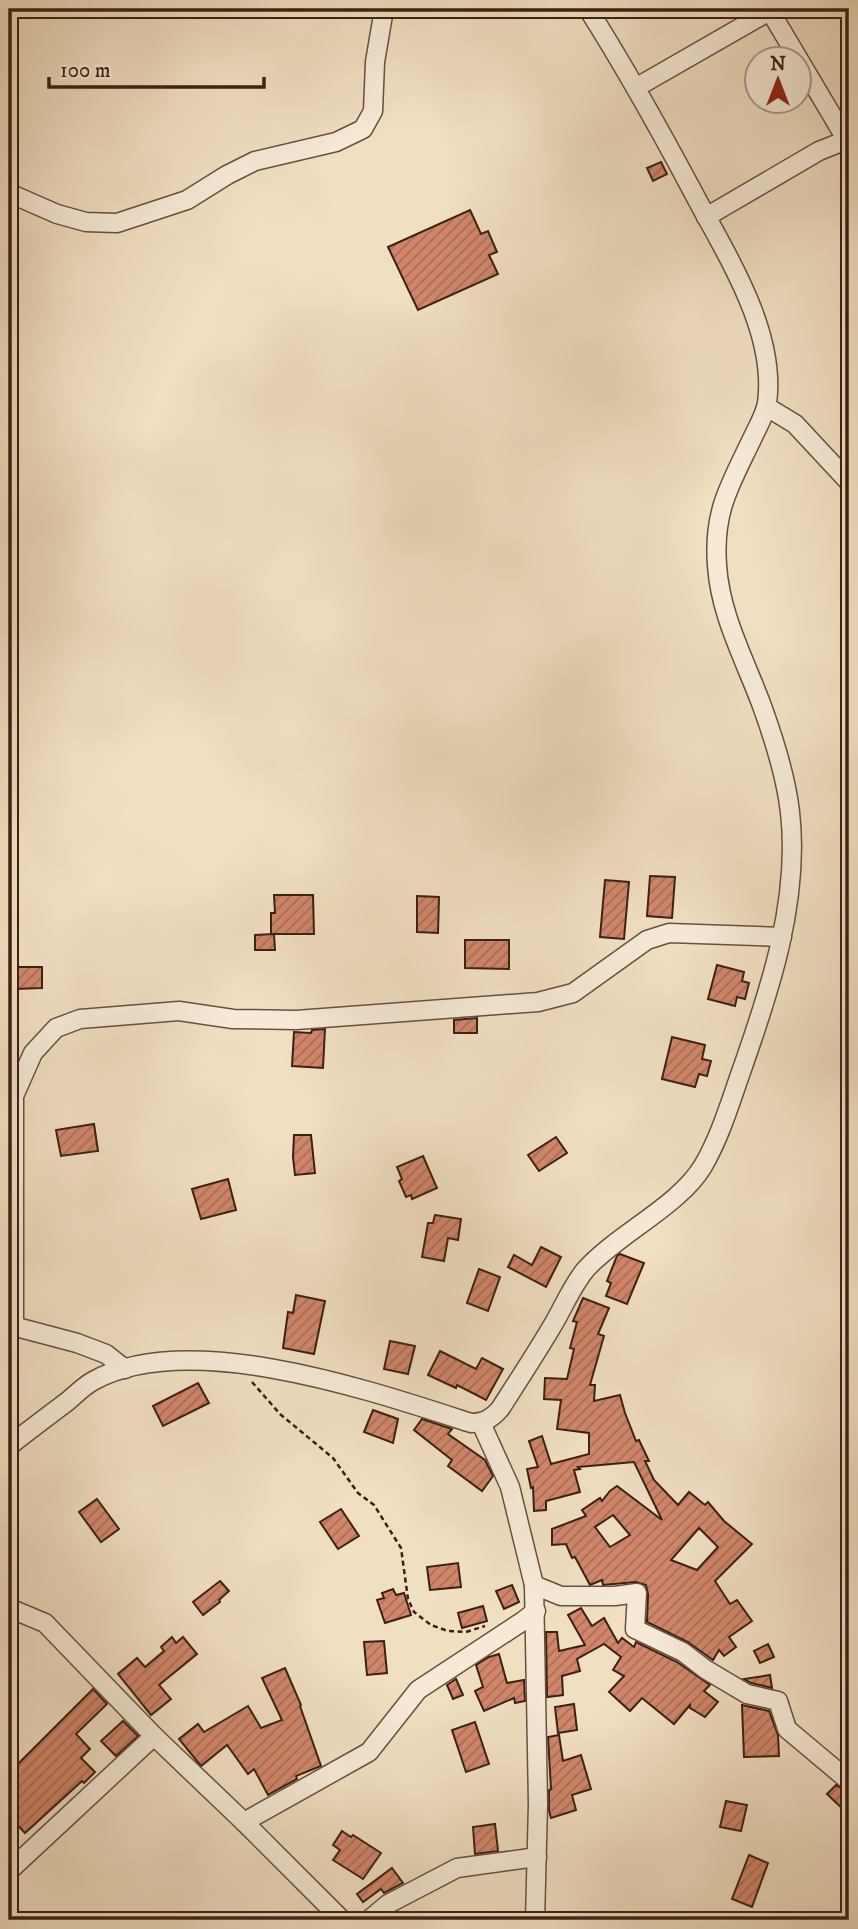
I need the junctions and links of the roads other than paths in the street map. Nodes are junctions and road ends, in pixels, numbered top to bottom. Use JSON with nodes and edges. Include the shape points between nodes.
{"nodes":[{"id":1,"x":384,"y":9,"type":"edge"},
{"id":2,"x":588,"y":9,"type":"edge"},
{"id":3,"x":772,"y":10,"type":"edge"},
{"id":4,"x":637,"y":86,"type":"junction"},
{"id":5,"x":848,"y":139,"type":"edge"},
{"id":6,"x":9,"y":193,"type":"edge"},
{"id":7,"x":706,"y":217,"type":"junction"},
{"id":8,"x":767,"y":407,"type":"junction"},
{"id":9,"x":849,"y":482,"type":"edge"},
{"id":10,"x":782,"y":937,"type":"junction"},
{"id":11,"x":11,"y":1325,"type":"edge"},
{"id":12,"x":125,"y":1369,"type":"junction"},
{"id":13,"x":481,"y":1423,"type":"junction"},
{"id":14,"x":9,"y":1446,"type":"edge"},
{"id":15,"x":534,"y":1585,"type":"junction"},
{"id":16,"x":9,"y":1608,"type":"edge"},
{"id":17,"x":536,"y":1611,"type":"junction"},
{"id":18,"x":154,"y":1736,"type":"junction"},
{"id":19,"x":849,"y":1781,"type":"edge"},
{"id":20,"x":244,"y":1822,"type":"junction"},
{"id":21,"x":537,"y":1857,"type":"junction"},
{"id":22,"x":9,"y":1871,"type":"edge"},
{"id":23,"x":342,"y":1920,"type":"edge"},
{"id":24,"x":369,"y":1920,"type":"edge"},
{"id":25,"x":535,"y":1920,"type":"edge"}],
"edges":[{"from":1,"to":6,"type":"street","via":[[373,111],[363,129],[336,142],[255,161],[187,200],[117,223],[86,222],[57,214]]},
{"from":2,"to":4,"type":"street"},
{"from":3,"to":4,"type":"street"},
{"from":3,"to":5,"type":"street"},
{"from":4,"to":7,"type":"street"},
{"from":5,"to":7,"type":"street"},
{"from":7,"to":8,"type":"street","via":[[740,282],[762,339],[769,374]]},
{"from":8,"to":9,"type":"street","via":[[795,424]]},
{"from":8,"to":10,"type":"street","via":[[722,502],[715,537],[727,614],[762,706],[790,812],[790,868]]},
{"from":10,"to":11,"type":"street","via":[[669,933],[647,940],[573,993],[538,1002],[296,1020],[233,1019],[179,1011],[80,1019],[57,1028],[33,1053],[14,1096]]},
{"from":10,"to":13,"type":"street","via":[[726,1116],[702,1168],[583,1272],[500,1409]]},
{"from":11,"to":12,"type":"street","via":[[78,1343],[106,1354]]},
{"from":12,"to":13,"type":"street","via":[[182,1359],[248,1365],[360,1387]]},
{"from":12,"to":14,"type":"street","via":[[93,1381]]},
{"from":13,"to":15,"type":"street","via":[[510,1487]]},
{"from":15,"to":17,"type":"street"},
{"from":15,"to":19,"type":"street","via":[[561,1596],[637,1593],[635,1629],[683,1652],[747,1694],[778,1701],[787,1729]]},
{"from":16,"to":18,"type":"street","via":[[45,1623]]},
{"from":17,"to":20,"type":"street","via":[[418,1690],[369,1752]]},
{"from":17,"to":21,"type":"street"},
{"from":18,"to":20,"type":"street"},
{"from":18,"to":22,"type":"street"},
{"from":20,"to":23,"type":"street"},
{"from":21,"to":24,"type":"street","via":[[457,1868],[388,1904]]},
{"from":21,"to":25,"type":"street"}]}
